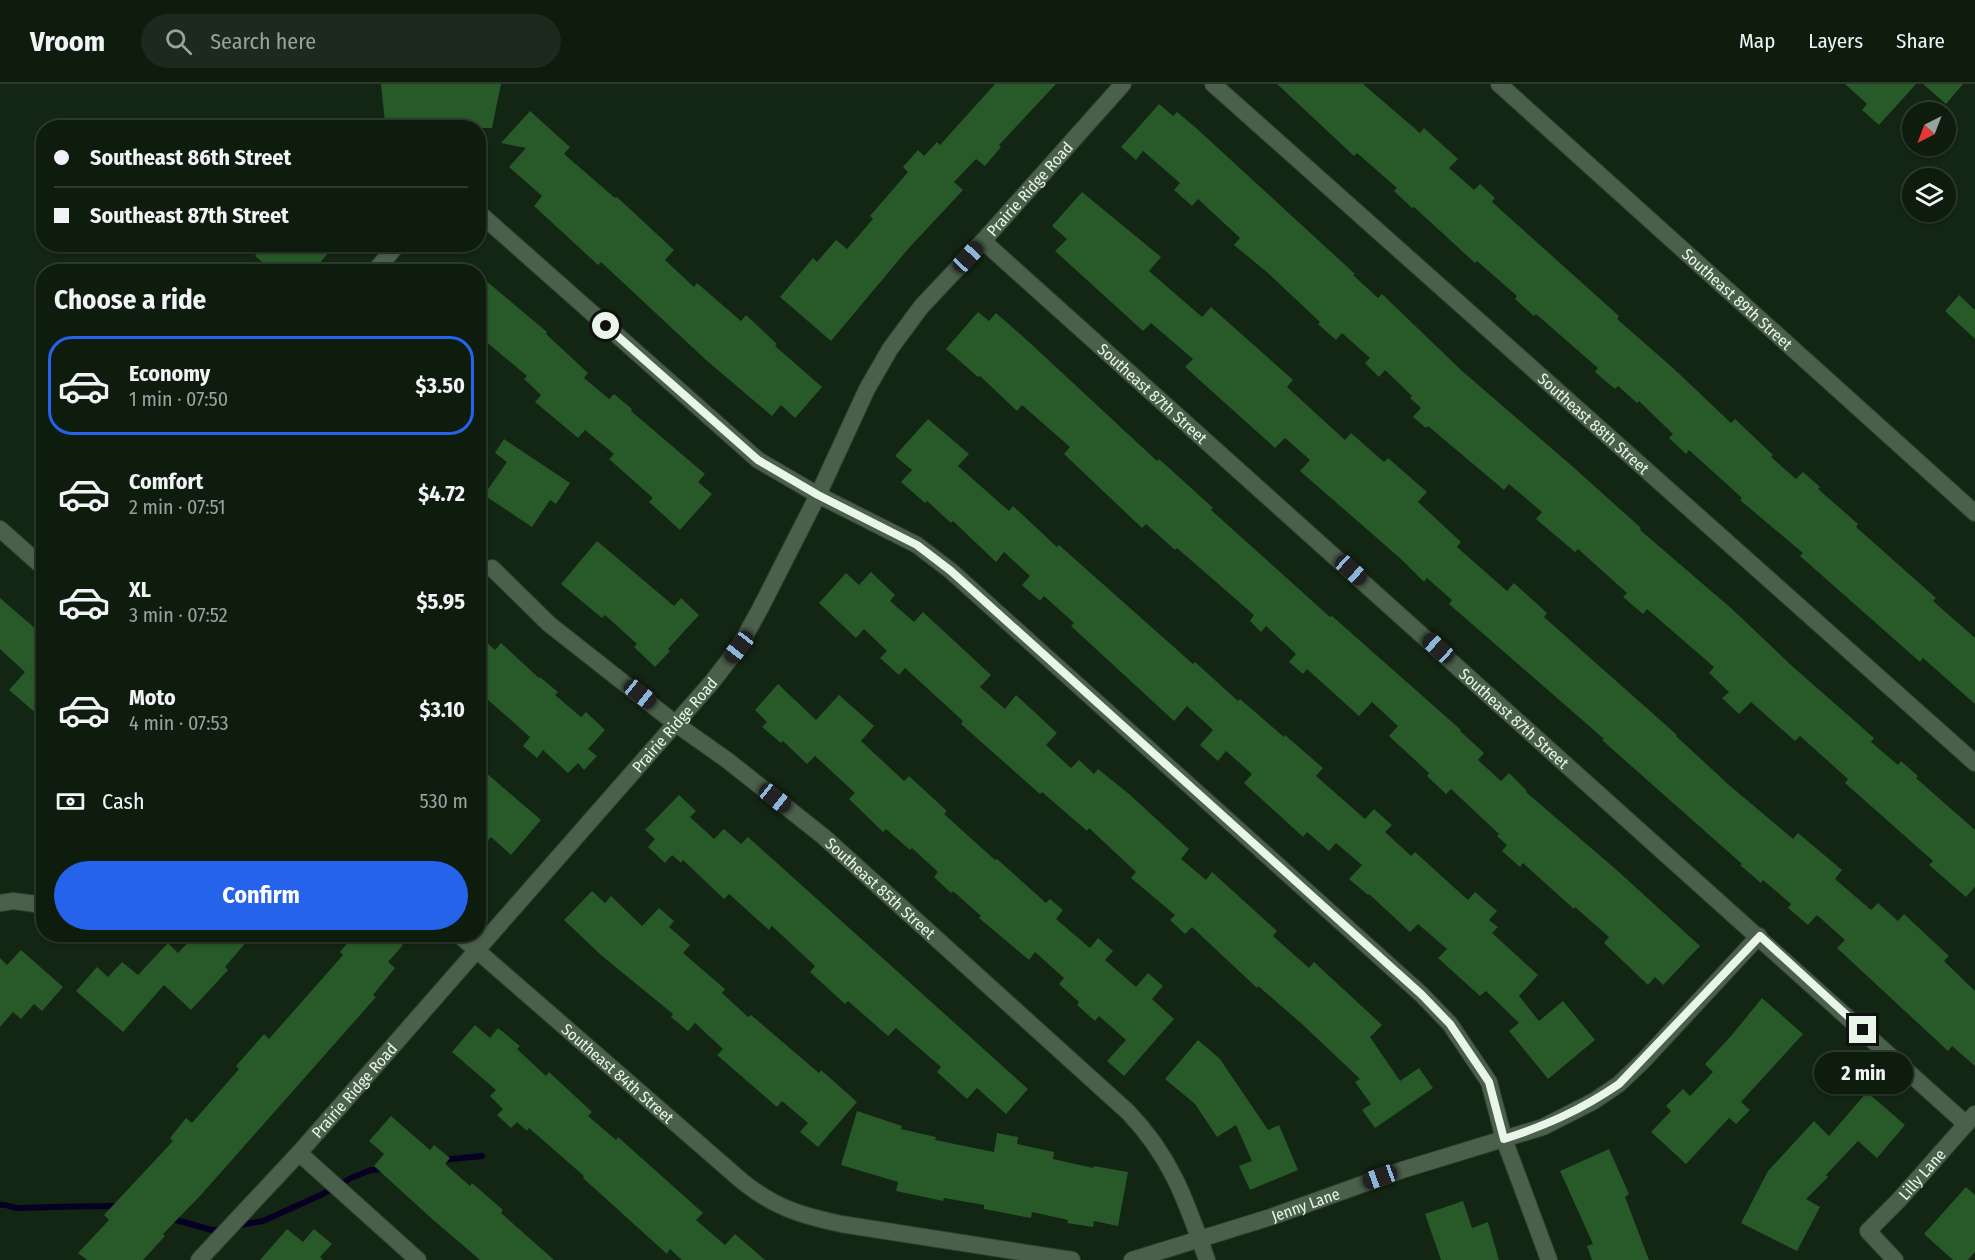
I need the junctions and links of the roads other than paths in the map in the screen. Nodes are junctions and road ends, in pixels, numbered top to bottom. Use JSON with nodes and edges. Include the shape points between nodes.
{"nodes":[{"id":1,"x":1123,"y":84,"type":"edge"},
{"id":2,"x":1213,"y":84,"type":"edge"},
{"id":3,"x":1499,"y":84,"type":"edge"},
{"id":4,"x":486,"y":219,"type":"edge"},
{"id":5,"x":983,"y":241,"type":"junction"},
{"id":6,"x":391,"y":252,"type":"edge"},
{"id":7,"x":381,"y":264,"type":"edge"},
{"id":8,"x":818,"y":495,"type":"junction"},
{"id":9,"x":1975,"y":513,"type":"edge"},
{"id":10,"x":0,"y":529,"type":"edge"},
{"id":11,"x":36,"y":561,"type":"edge"},
{"id":12,"x":492,"y":568,"type":"dead end"},
{"id":13,"x":676,"y":724,"type":"junction"},
{"id":14,"x":1975,"y":763,"type":"edge"},
{"id":15,"x":0,"y":903,"type":"edge"},
{"id":16,"x":36,"y":904,"type":"edge"},
{"id":17,"x":1760,"y":936,"type":"junction"},
{"id":18,"x":486,"y":941,"type":"edge"},
{"id":19,"x":466,"y":942,"type":"edge"},
{"id":20,"x":485,"y":942,"type":"edge"},
{"id":21,"x":476,"y":952,"type":"junction"},
{"id":22,"x":1971,"y":1119,"type":"edge"},
{"id":23,"x":1504,"y":1139,"type":"junction"},
{"id":24,"x":299,"y":1153,"type":"junction"},
{"id":25,"x":1200,"y":1240,"type":"junction"},
{"id":26,"x":199,"y":1260,"type":"edge"},
{"id":27,"x":418,"y":1260,"type":"edge"},
{"id":28,"x":1072,"y":1260,"type":"edge"},
{"id":29,"x":1132,"y":1260,"type":"edge"},
{"id":30,"x":1207,"y":1260,"type":"edge"},
{"id":31,"x":1549,"y":1260,"type":"edge"},
{"id":32,"x":1895,"y":1260,"type":"edge"}],
"edges":[{"from":1,"to":5,"type":"street","name":"Prairie Ridge Road"},
{"from":2,"to":14,"type":"street","name":"Southeast 88th Street"},
{"from":3,"to":9,"type":"street","name":"Southeast 89th Street"},
{"from":4,"to":8,"type":"street","via":[[758,460]]},
{"from":5,"to":8,"type":"street","name":"Prairie Ridge Road","via":[[921,307],[890,349]]},
{"from":5,"to":17,"type":"street","name":"Southeast 87th Street"},
{"from":6,"to":7,"type":"street"},
{"from":8,"to":13,"type":"street","name":"Prairie Ridge Road","via":[[739,647]]},
{"from":8,"to":23,"type":"street","via":[[917,545],[951,571],[1421,994],[1450,1024],[1489,1082]]},
{"from":10,"to":11,"type":"street"},
{"from":12,"to":13,"type":"street","name":"Southeast 85th Street","via":[[549,624]]},
{"from":13,"to":18,"type":"street","name":"Prairie Ridge Road"},
{"from":13,"to":25,"type":"street","name":"Southeast 85th Street","via":[[824,837],[1128,1112],[1147,1132],[1171,1170]]},
{"from":15,"to":16,"type":"street"},
{"from":17,"to":22,"type":"street","name":"Southeast 87th Street"},
{"from":17,"to":23,"type":"street","name":"Jenny Lane","via":[[1619,1084],[1543,1127]]},
{"from":19,"to":21,"type":"street","name":"Southeast 84th Street"},
{"from":20,"to":21,"type":"street","name":"Prairie Ridge Road"},
{"from":21,"to":24,"type":"street","name":"Prairie Ridge Road"},
{"from":21,"to":28,"type":"street","name":"Southeast 84th Street","via":[[743,1182],[781,1208],[841,1224]]},
{"from":22,"to":32,"type":"street","name":"Lilly Lane","via":[[1868,1231]]},
{"from":23,"to":25,"type":"street","name":"Jenny Lane"},
{"from":23,"to":31,"type":"street"},
{"from":24,"to":26,"type":"street","name":"Prairie Ridge Road"},
{"from":24,"to":27,"type":"street"},
{"from":25,"to":29,"type":"street","name":"Jenny Lane"},
{"from":25,"to":30,"type":"street","name":"Southeast 85th Street"}]}
